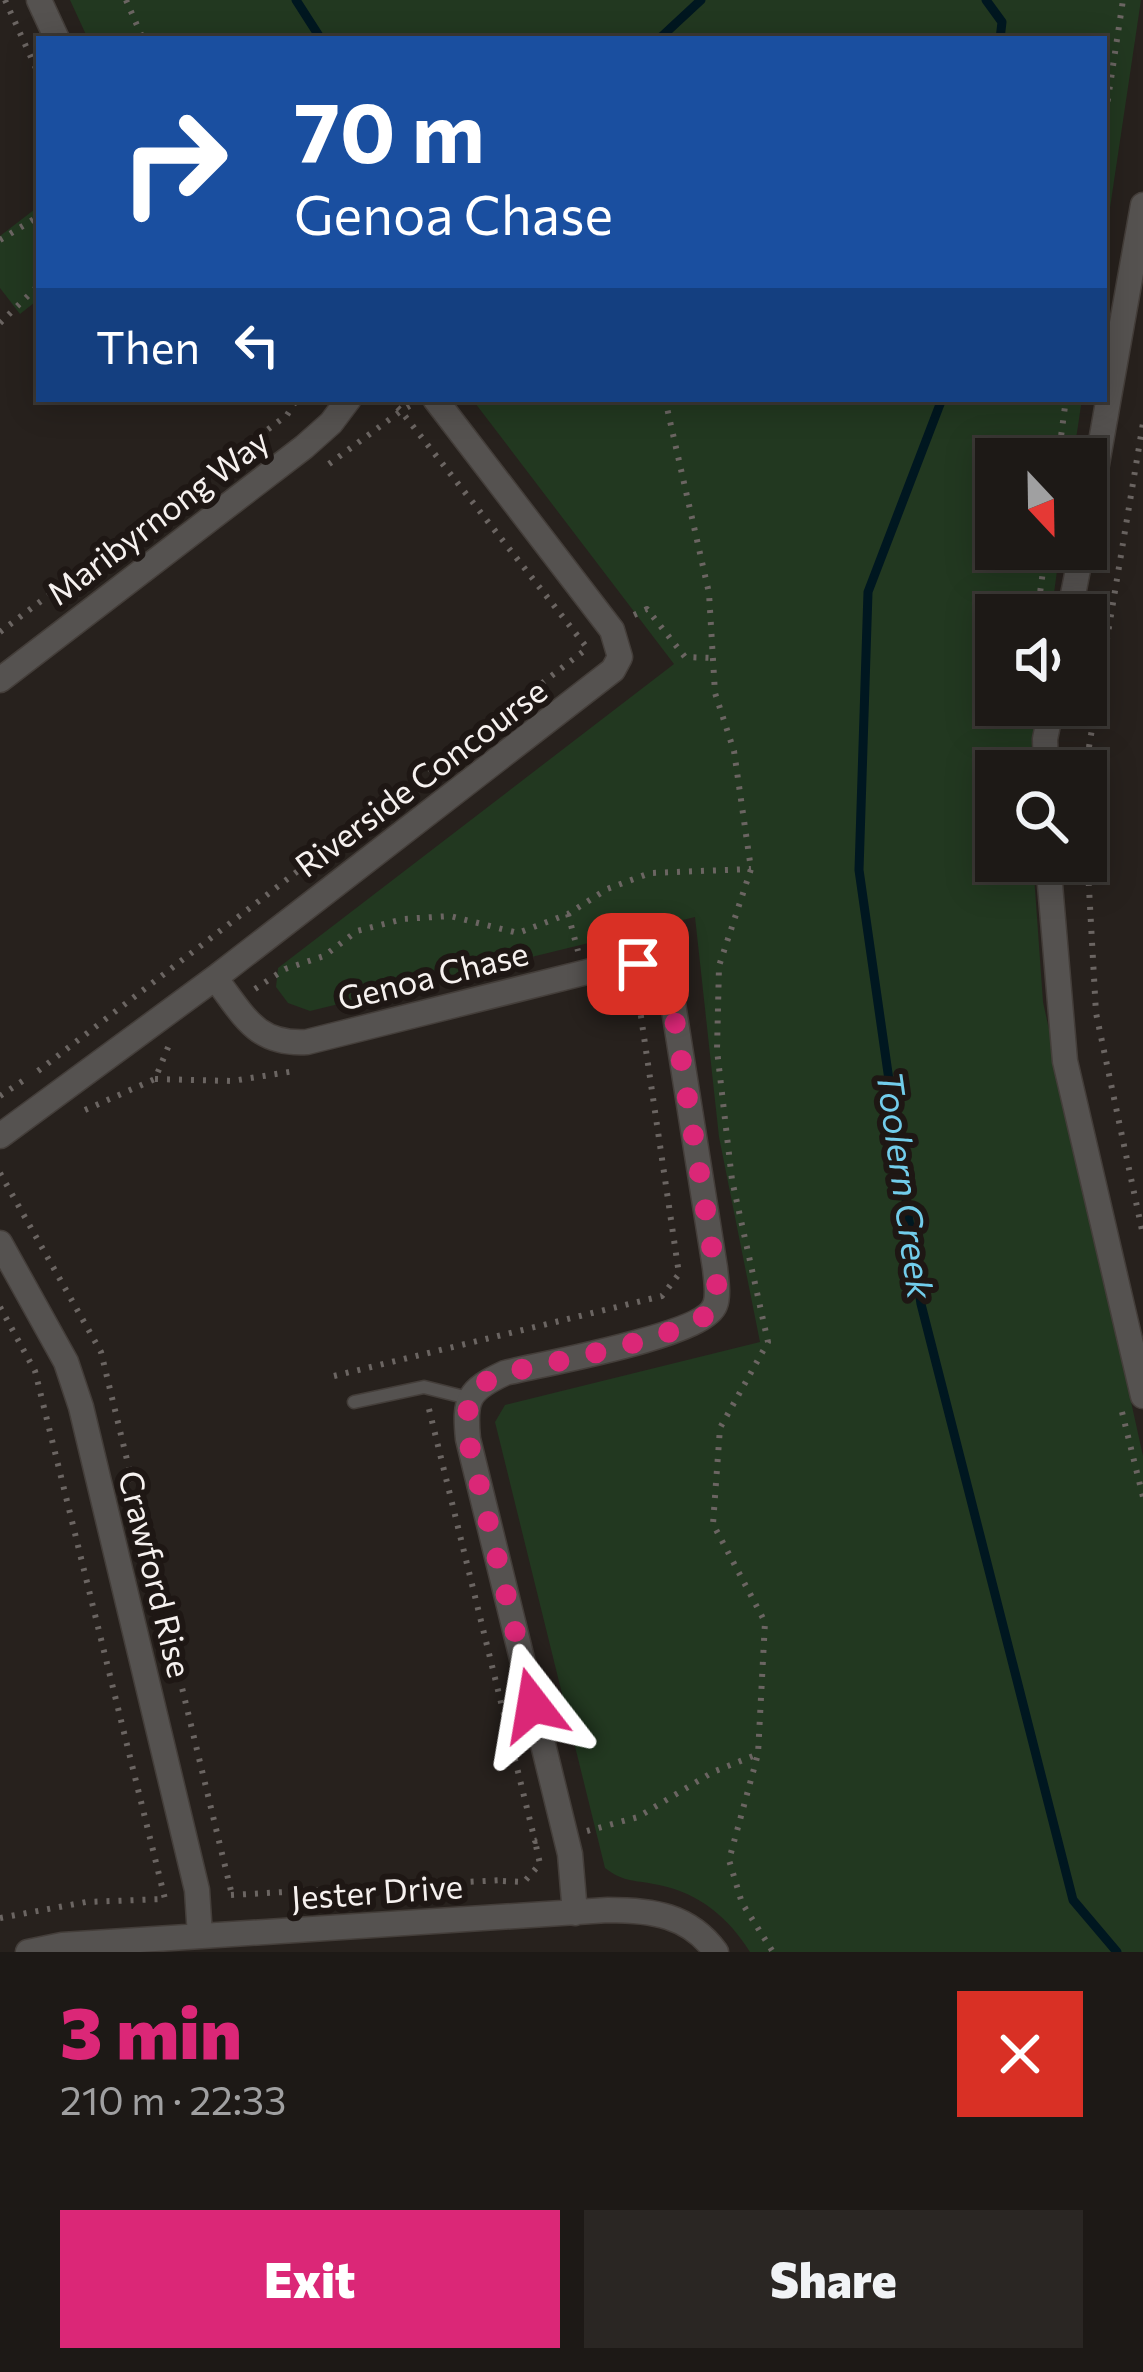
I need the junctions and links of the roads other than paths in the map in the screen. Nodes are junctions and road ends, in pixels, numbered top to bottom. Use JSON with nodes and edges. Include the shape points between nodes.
{"nodes":[{"id":1,"x":39,"y":0,"type":"edge"},
{"id":2,"x":56,"y":36,"type":"edge"},
{"id":3,"x":1143,"y":205,"type":"edge"},
{"id":4,"x":1137,"y":282,"type":"edge"},
{"id":5,"x":347,"y":402,"type":"edge"},
{"id":6,"x":437,"y":402,"type":"edge"},
{"id":7,"x":1104,"y":438,"type":"edge"},
{"id":8,"x":0,"y":680,"type":"edge"},
{"id":9,"x":1050,"y":882,"type":"edge"},
{"id":10,"x":215,"y":978,"type":"junction"},
{"id":11,"x":0,"y":1136,"type":"edge"},
{"id":12,"x":0,"y":1243,"type":"edge"},
{"id":13,"x":1143,"y":1396,"type":"edge"},
{"id":14,"x":468,"y":1397,"type":"junction"},
{"id":15,"x":354,"y":1402,"type":"dead end"},
{"id":16,"x":574,"y":1913,"type":"junction"},
{"id":17,"x":200,"y":1936,"type":"junction"},
{"id":18,"x":28,"y":1952,"type":"edge"},
{"id":19,"x":716,"y":1952,"type":"edge"}],
"edges":[{"from":1,"to":2,"type":"street"},
{"from":3,"to":4,"type":"street"},
{"from":4,"to":7,"type":"street"},
{"from":5,"to":8,"type":"street","name":"Maribyrnong Way","via":[[304,448]]},
{"from":6,"to":10,"type":"street","name":"Riverside Concourse","via":[[612,630],[620,657],[599,684]]},
{"from":9,"to":13,"type":"street","via":[[1065,1061]]},
{"from":10,"to":11,"type":"street","name":"Riverside Concourse"},
{"from":10,"to":14,"type":"street","name":"Genoa Chase","via":[[249,1023],[284,1043],[638,964],[670,991],[716,1305],[676,1332],[505,1373]]},
{"from":12,"to":17,"type":"street","name":"Crawford Rise","via":[[66,1362],[81,1407]]},
{"from":14,"to":15,"type":"lane","via":[[424,1387]]},
{"from":14,"to":16,"type":"street","via":[[468,1439],[566,1837]]},
{"from":16,"to":17,"type":"street","name":"Jester Drive"},
{"from":16,"to":19,"type":"street","name":"Jester Drive","via":[[645,1910],[679,1919]]},
{"from":17,"to":18,"type":"street","name":"Jester Drive"}]}
